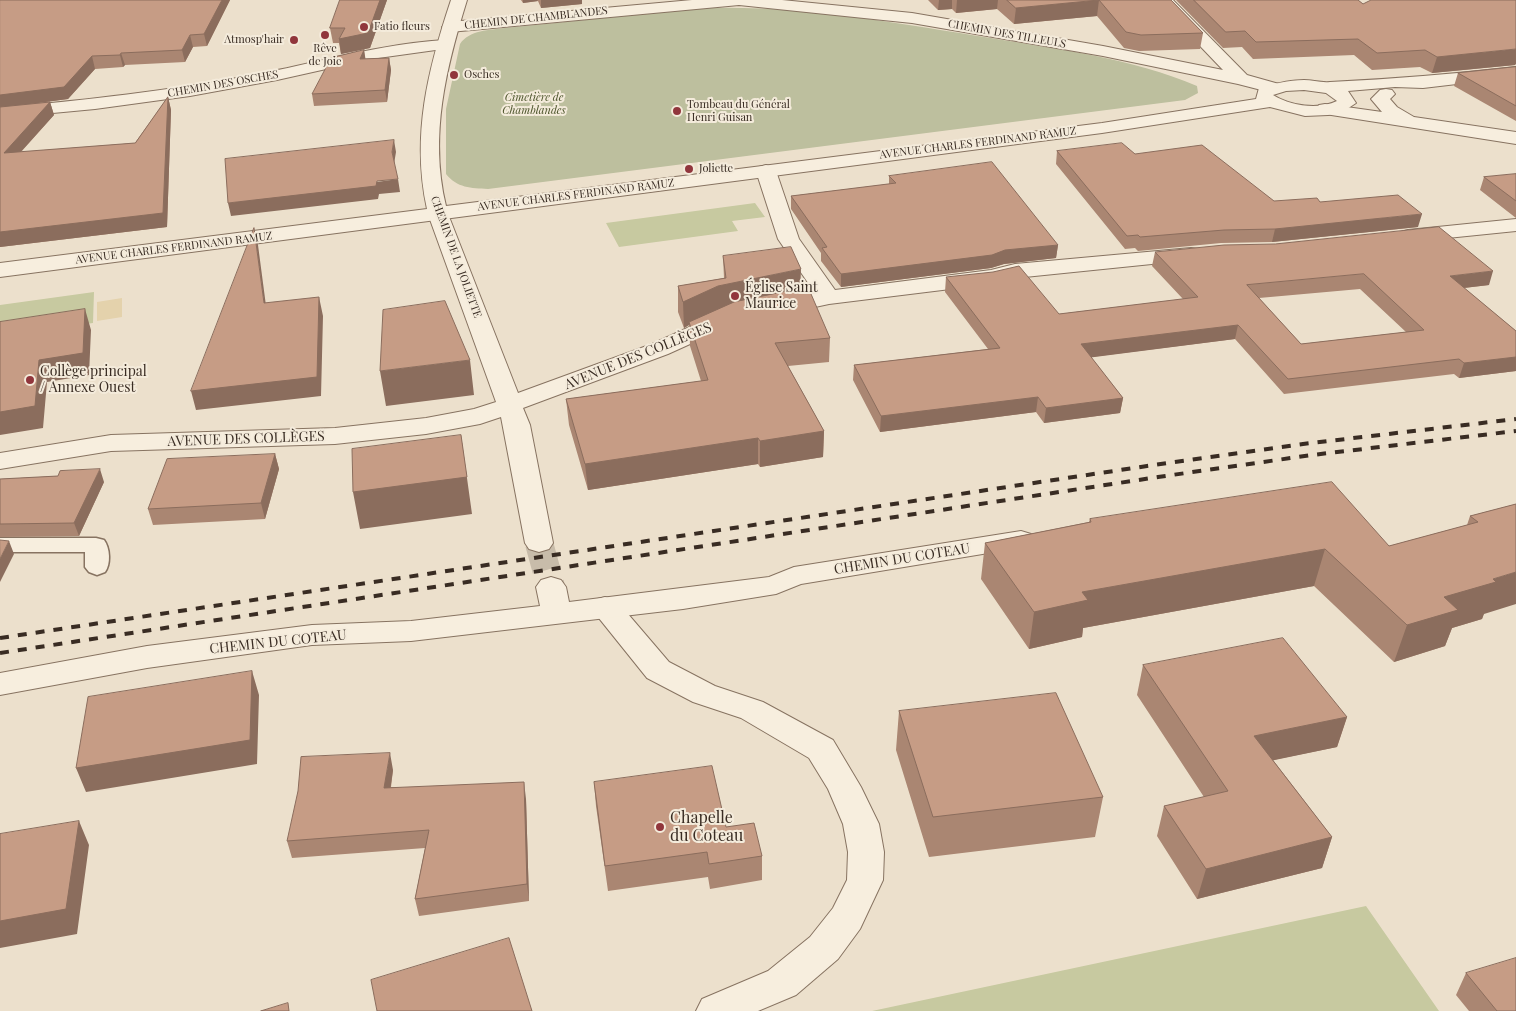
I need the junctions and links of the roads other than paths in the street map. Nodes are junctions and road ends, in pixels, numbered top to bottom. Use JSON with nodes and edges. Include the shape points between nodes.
{"nodes":[{"id":1,"x":459,"y":0,"type":"edge"},
{"id":2,"x":739,"y":0,"type":"edge"},
{"id":3,"x":1164,"y":0,"type":"edge"},
{"id":4,"x":447,"y":36,"type":"junction"},
{"id":5,"x":1516,"y":72,"type":"edge"},
{"id":6,"x":1241,"y":79,"type":"junction"},
{"id":7,"x":1423,"y":83,"type":"junction"},
{"id":8,"x":1326,"y":88,"type":"junction"},
{"id":9,"x":1386,"y":94,"type":"junction"},
{"id":10,"x":1272,"y":95,"type":"junction"},
{"id":11,"x":1346,"y":101,"type":"junction"},
{"id":12,"x":1325,"y":109,"type":"junction"},
{"id":13,"x":0,"y":113,"type":"edge"},
{"id":14,"x":1408,"y":121,"type":"junction"},
{"id":15,"x":1516,"y":138,"type":"edge"},
{"id":16,"x":766,"y":171,"type":"junction"},
{"id":17,"x":438,"y":214,"type":"junction"},
{"id":18,"x":1516,"y":225,"type":"edge"},
{"id":19,"x":1389,"y":238,"type":"edge"},
{"id":20,"x":1211,"y":252,"type":"edge"},
{"id":21,"x":0,"y":270,"type":"edge"},
{"id":22,"x":828,"y":297,"type":"junction"},
{"id":23,"x":512,"y":406,"type":"junction"},
{"id":24,"x":0,"y":461,"type":"edge"},
{"id":25,"x":1046,"y":536,"type":"edge"},
{"id":26,"x":539,"y":543,"type":"tunnel mouth"},
{"id":27,"x":0,"y":545,"type":"edge"},
{"id":28,"x":97,"y":567,"type":"dead end"},
{"id":29,"x":605,"y":607,"type":"junction"},
{"id":30,"x":0,"y":684,"type":"edge"},
{"id":31,"x":716,"y":1011,"type":"edge"}],
"edges":[{"from":1,"to":4,"type":"street","name":"CHEMIN DE LA JOLIETTE"},
{"from":2,"to":4,"type":"street","name":"CHEMIN DE CHAMBLANDES"},
{"from":2,"to":6,"type":"street","name":"CHEMIN DES TILLEULS","via":[[912,18]]},
{"from":3,"to":6,"type":"street"},
{"from":4,"to":13,"type":"street","name":"CHEMIN DES OSCHES","via":[[255,79],[169,94]]},
{"from":4,"to":17,"type":"street","name":"CHEMIN DE LA JOLIETTE","via":[[430,108],[428,135],[430,181]]},
{"from":5,"to":7,"type":"street"},
{"from":6,"to":10,"type":"street","name":"CHEMIN DES TILLEULS"},
{"from":7,"to":8,"type":"street"},
{"from":7,"to":9,"type":"street"},
{"from":8,"to":10,"type":"street","name":"AVENUE CHARLES FERDINAND RAMUZ","via":[[1304,85]]},
{"from":8,"to":11,"type":"street","via":[[1338,92]]},
{"from":9,"to":11,"type":"street"},
{"from":9,"to":14,"type":"street","via":[[1380,99],[1390,111]]},
{"from":10,"to":12,"type":"street","name":"CHEMIN DES TILLEULS","via":[[1296,109]]},
{"from":10,"to":16,"type":"street","name":"AVENUE CHARLES FERDINAND RAMUZ","via":[[1102,128]]},
{"from":11,"to":12,"type":"street","via":[[1340,107]]},
{"from":11,"to":14,"type":"street"},
{"from":12,"to":14,"type":"street"},
{"from":14,"to":15,"type":"street"},
{"from":16,"to":17,"type":"street","name":"AVENUE CHARLES FERDINAND RAMUZ"},
{"from":16,"to":22,"type":"street","via":[[790,239]]},
{"from":17,"to":21,"type":"street","name":"AVENUE CHARLES FERDINAND RAMUZ"},
{"from":17,"to":23,"type":"street","name":"CHEMIN DE LA JOLIETTE"},
{"from":18,"to":19,"type":"street"},
{"from":20,"to":22,"type":"street","name":"AVENUE DES COLLÈGES","via":[[1015,271],[991,277]]},
{"from":22,"to":23,"type":"street","name":"AVENUE DES COLLÈGES","via":[[727,319],[660,349]]},
{"from":23,"to":24,"type":"street","name":"AVENUE DES COLLÈGES","via":[[480,416],[417,427],[335,436],[112,444]]},
{"from":23,"to":26,"type":"street"},
{"from":25,"to":29,"type":"street","name":"CHEMIN DU COTEAU","via":[[794,576],[776,585],[683,600]]},
{"from":27,"to":28,"type":"lane","via":[[96,545]]},
{"from":29,"to":30,"type":"street","name":"CHEMIN DU COTEAU","via":[[554,600],[411,631],[312,635],[147,657]]},
{"from":29,"to":31,"type":"street","via":[[658,670],[704,694],[752,710],[820,749],[844,787],[861,824],[866,852],[865,880],[847,918],[824,948],[782,983]]}]}
